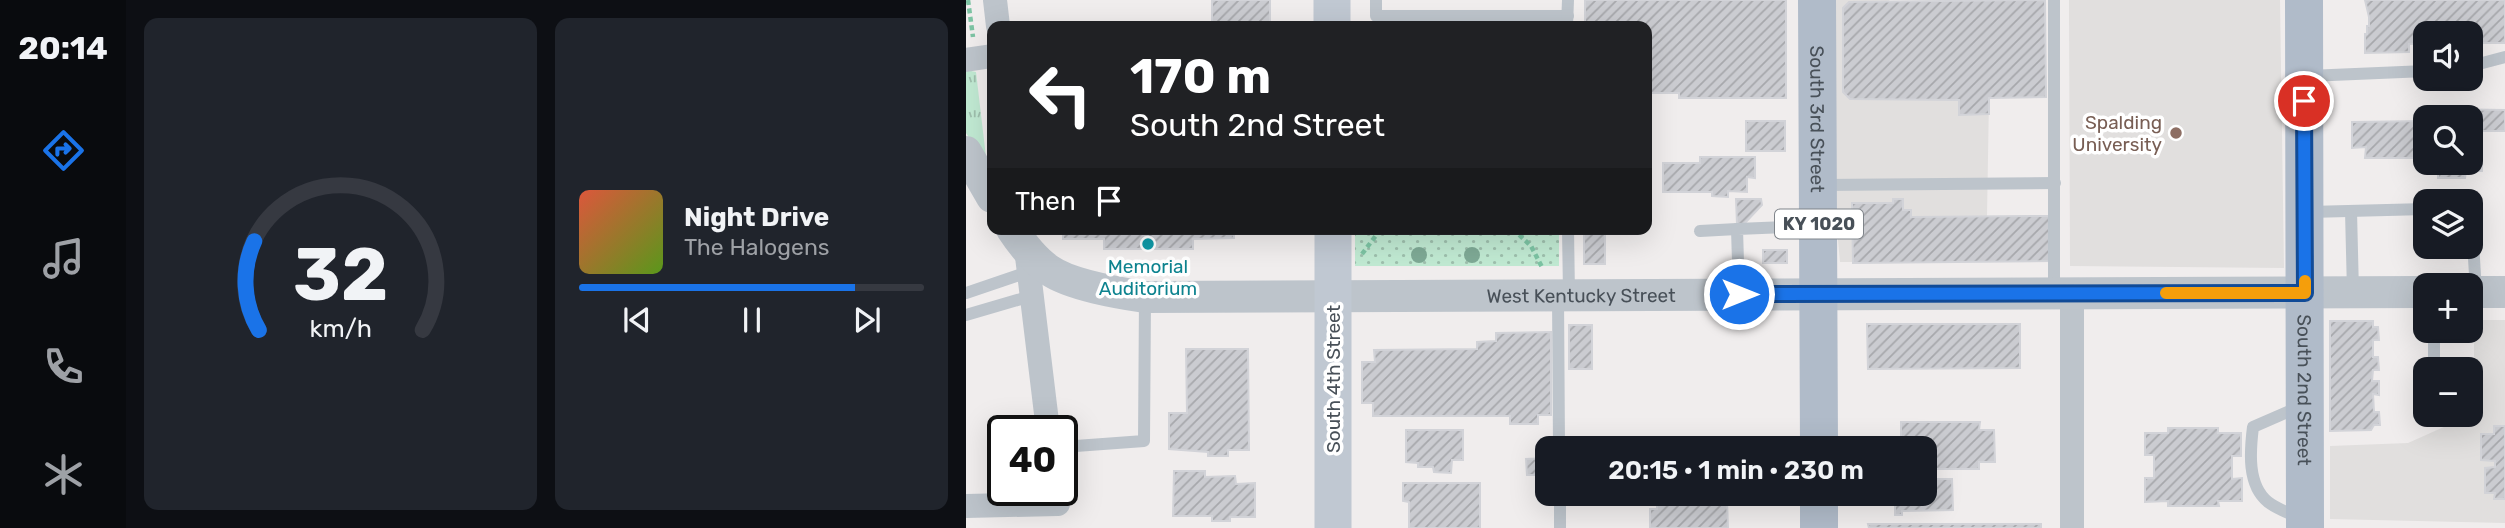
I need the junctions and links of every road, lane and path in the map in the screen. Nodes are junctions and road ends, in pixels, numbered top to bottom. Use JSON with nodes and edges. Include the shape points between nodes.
{"nodes":[{"id":1,"x":968,"y":0,"type":"edge"},
{"id":2,"x":995,"y":0,"type":"edge"},
{"id":3,"x":1376,"y":0,"type":"edge"},
{"id":4,"x":1568,"y":0,"type":"edge"},
{"id":5,"x":1817,"y":0,"type":"edge"},
{"id":6,"x":2054,"y":0,"type":"edge"},
{"id":7,"x":2304,"y":0,"type":"edge"},
{"id":8,"x":997,"y":21,"type":"edge"},
{"id":9,"x":1567,"y":21,"type":"edge"},
{"id":10,"x":968,"y":25,"type":"edge"},
{"id":11,"x":978,"y":54,"type":"edge"},
{"id":12,"x":2505,"y":57,"type":"edge"},
{"id":13,"x":2483,"y":63,"type":"edge"},
{"id":14,"x":2413,"y":72,"type":"edge"},
{"id":15,"x":2304,"y":76,"type":"junction"},
{"id":16,"x":966,"y":152,"type":"edge"},
{"id":17,"x":2054,"y":183,"type":"junction"},
{"id":18,"x":1818,"y":185,"type":"junction"},
{"id":19,"x":987,"y":188,"type":"edge"},
{"id":20,"x":2413,"y":209,"type":"edge"},
{"id":21,"x":2351,"y":211,"type":"junction"},
{"id":22,"x":2305,"y":213,"type":"junction"},
{"id":23,"x":1819,"y":226,"type":"junction"},
{"id":24,"x":1737,"y":229,"type":"junction"},
{"id":25,"x":1700,"y":231,"type":"dead end"},
{"id":26,"x":1333,"y":235,"type":"edge"},
{"id":27,"x":1376,"y":235,"type":"edge"},
{"id":28,"x":1519,"y":235,"type":"edge"},
{"id":29,"x":1567,"y":235,"type":"edge"},
{"id":30,"x":1024,"y":254,"type":"edge"},
{"id":31,"x":1358,"y":259,"type":"dead end"},
{"id":32,"x":2479,"y":259,"type":"edge"},
{"id":33,"x":1557,"y":286,"type":"junction"},
{"id":34,"x":2353,"y":292,"type":"junction"},
{"id":35,"x":2413,"y":292,"type":"edge"},
{"id":36,"x":2484,"y":292,"type":"edge"},
{"id":37,"x":966,"y":293,"type":"edge"},
{"id":38,"x":2063,"y":293,"type":"junction"},
{"id":39,"x":2305,"y":293,"type":"junction"},
{"id":40,"x":1739,"y":294,"type":"junction"},
{"id":41,"x":1819,"y":294,"type":"junction"},
{"id":42,"x":1333,"y":296,"type":"junction"},
{"id":43,"x":1145,"y":297,"type":"junction"},
{"id":44,"x":966,"y":315,"type":"edge"},
{"id":45,"x":2305,"y":405,"type":"junction"},
{"id":46,"x":1046,"y":415,"type":"edge"},
{"id":47,"x":1559,"y":436,"type":"edge"},
{"id":48,"x":1819,"y":436,"type":"edge"},
{"id":49,"x":1078,"y":446,"type":"edge"},
{"id":50,"x":966,"y":506,"type":"edge"},
{"id":51,"x":1560,"y":506,"type":"edge"},
{"id":52,"x":1819,"y":506,"type":"edge"},
{"id":53,"x":1058,"y":507,"type":"edge"},
{"id":54,"x":2305,"y":525,"type":"edge"},
{"id":55,"x":1333,"y":528,"type":"edge"},
{"id":56,"x":1560,"y":528,"type":"edge"},
{"id":57,"x":1819,"y":528,"type":"edge"},
{"id":58,"x":2072,"y":528,"type":"edge"}],
"edges":[{"from":1,"to":10,"type":"path"},
{"from":2,"to":8,"type":"street"},
{"from":3,"to":9,"type":"lane","via":[[1376,16]]},
{"from":4,"to":9,"type":"lane"},
{"from":5,"to":18,"type":"main road","name":"South 3rd Street","number":"KY 1020"},
{"from":6,"to":17,"type":"lane"},
{"from":7,"to":15,"type":"main road","name":"South 2nd Street"},
{"from":10,"to":11,"type":"path"},
{"from":12,"to":13,"type":"lane"},
{"from":14,"to":15,"type":"lane"},
{"from":15,"to":22,"type":"main road","name":"South 2nd Street"},
{"from":16,"to":19,"type":"street"},
{"from":17,"to":18,"type":"lane"},
{"from":17,"to":38,"type":"lane"},
{"from":18,"to":23,"type":"main road","name":"South 3rd Street","number":"KY 1020"},
{"from":20,"to":21,"type":"lane"},
{"from":21,"to":22,"type":"lane"},
{"from":21,"to":34,"type":"lane"},
{"from":22,"to":39,"type":"main road","name":"South 2nd Street"},
{"from":23,"to":24,"type":"lane"},
{"from":23,"to":41,"type":"main road","name":"South 3rd Street","number":"KY 1020"},
{"from":24,"to":25,"type":"lane"},
{"from":24,"to":40,"type":"lane"},
{"from":26,"to":42,"type":"main road","name":"South 4th Street"},
{"from":27,"to":31,"type":"path"},
{"from":28,"to":33,"type":"path"},
{"from":29,"to":33,"type":"lane"},
{"from":30,"to":37,"type":"lane"},
{"from":30,"to":43,"type":"street","name":"West Kentucky Street","via":[[1060,277]]},
{"from":30,"to":44,"type":"lane"},
{"from":30,"to":46,"type":"street"},
{"from":32,"to":36,"type":"lane"},
{"from":33,"to":40,"type":"street","name":"West Kentucky Street"},
{"from":33,"to":42,"type":"street","name":"West Kentucky Street"},
{"from":33,"to":47,"type":"lane"},
{"from":34,"to":35,"type":"street","name":"West Kentucky Street"},
{"from":34,"to":39,"type":"street","name":"West Kentucky Street"},
{"from":38,"to":39,"type":"street","name":"West Kentucky Street"},
{"from":38,"to":41,"type":"street","name":"West Kentucky Street"},
{"from":38,"to":58,"type":"street"},
{"from":39,"to":45,"type":"main road","name":"South 2nd Street"},
{"from":40,"to":41,"type":"street","name":"West Kentucky Street"},
{"from":41,"to":48,"type":"main road","name":"South 3rd Street","number":"KY 1020"},
{"from":42,"to":43,"type":"street","name":"West Kentucky Street"},
{"from":42,"to":55,"type":"main road","name":"South 4th Street"},
{"from":43,"to":49,"type":"lane","via":[[1144,441]]},
{"from":45,"to":54,"type":"main road","name":"South 2nd Street"},
{"from":45,"to":54,"type":"lane","via":[[2253,427],[2250,445],[2259,492]]},
{"from":50,"to":53,"type":"street"},
{"from":51,"to":56,"type":"lane"},
{"from":52,"to":57,"type":"main road"}]}
